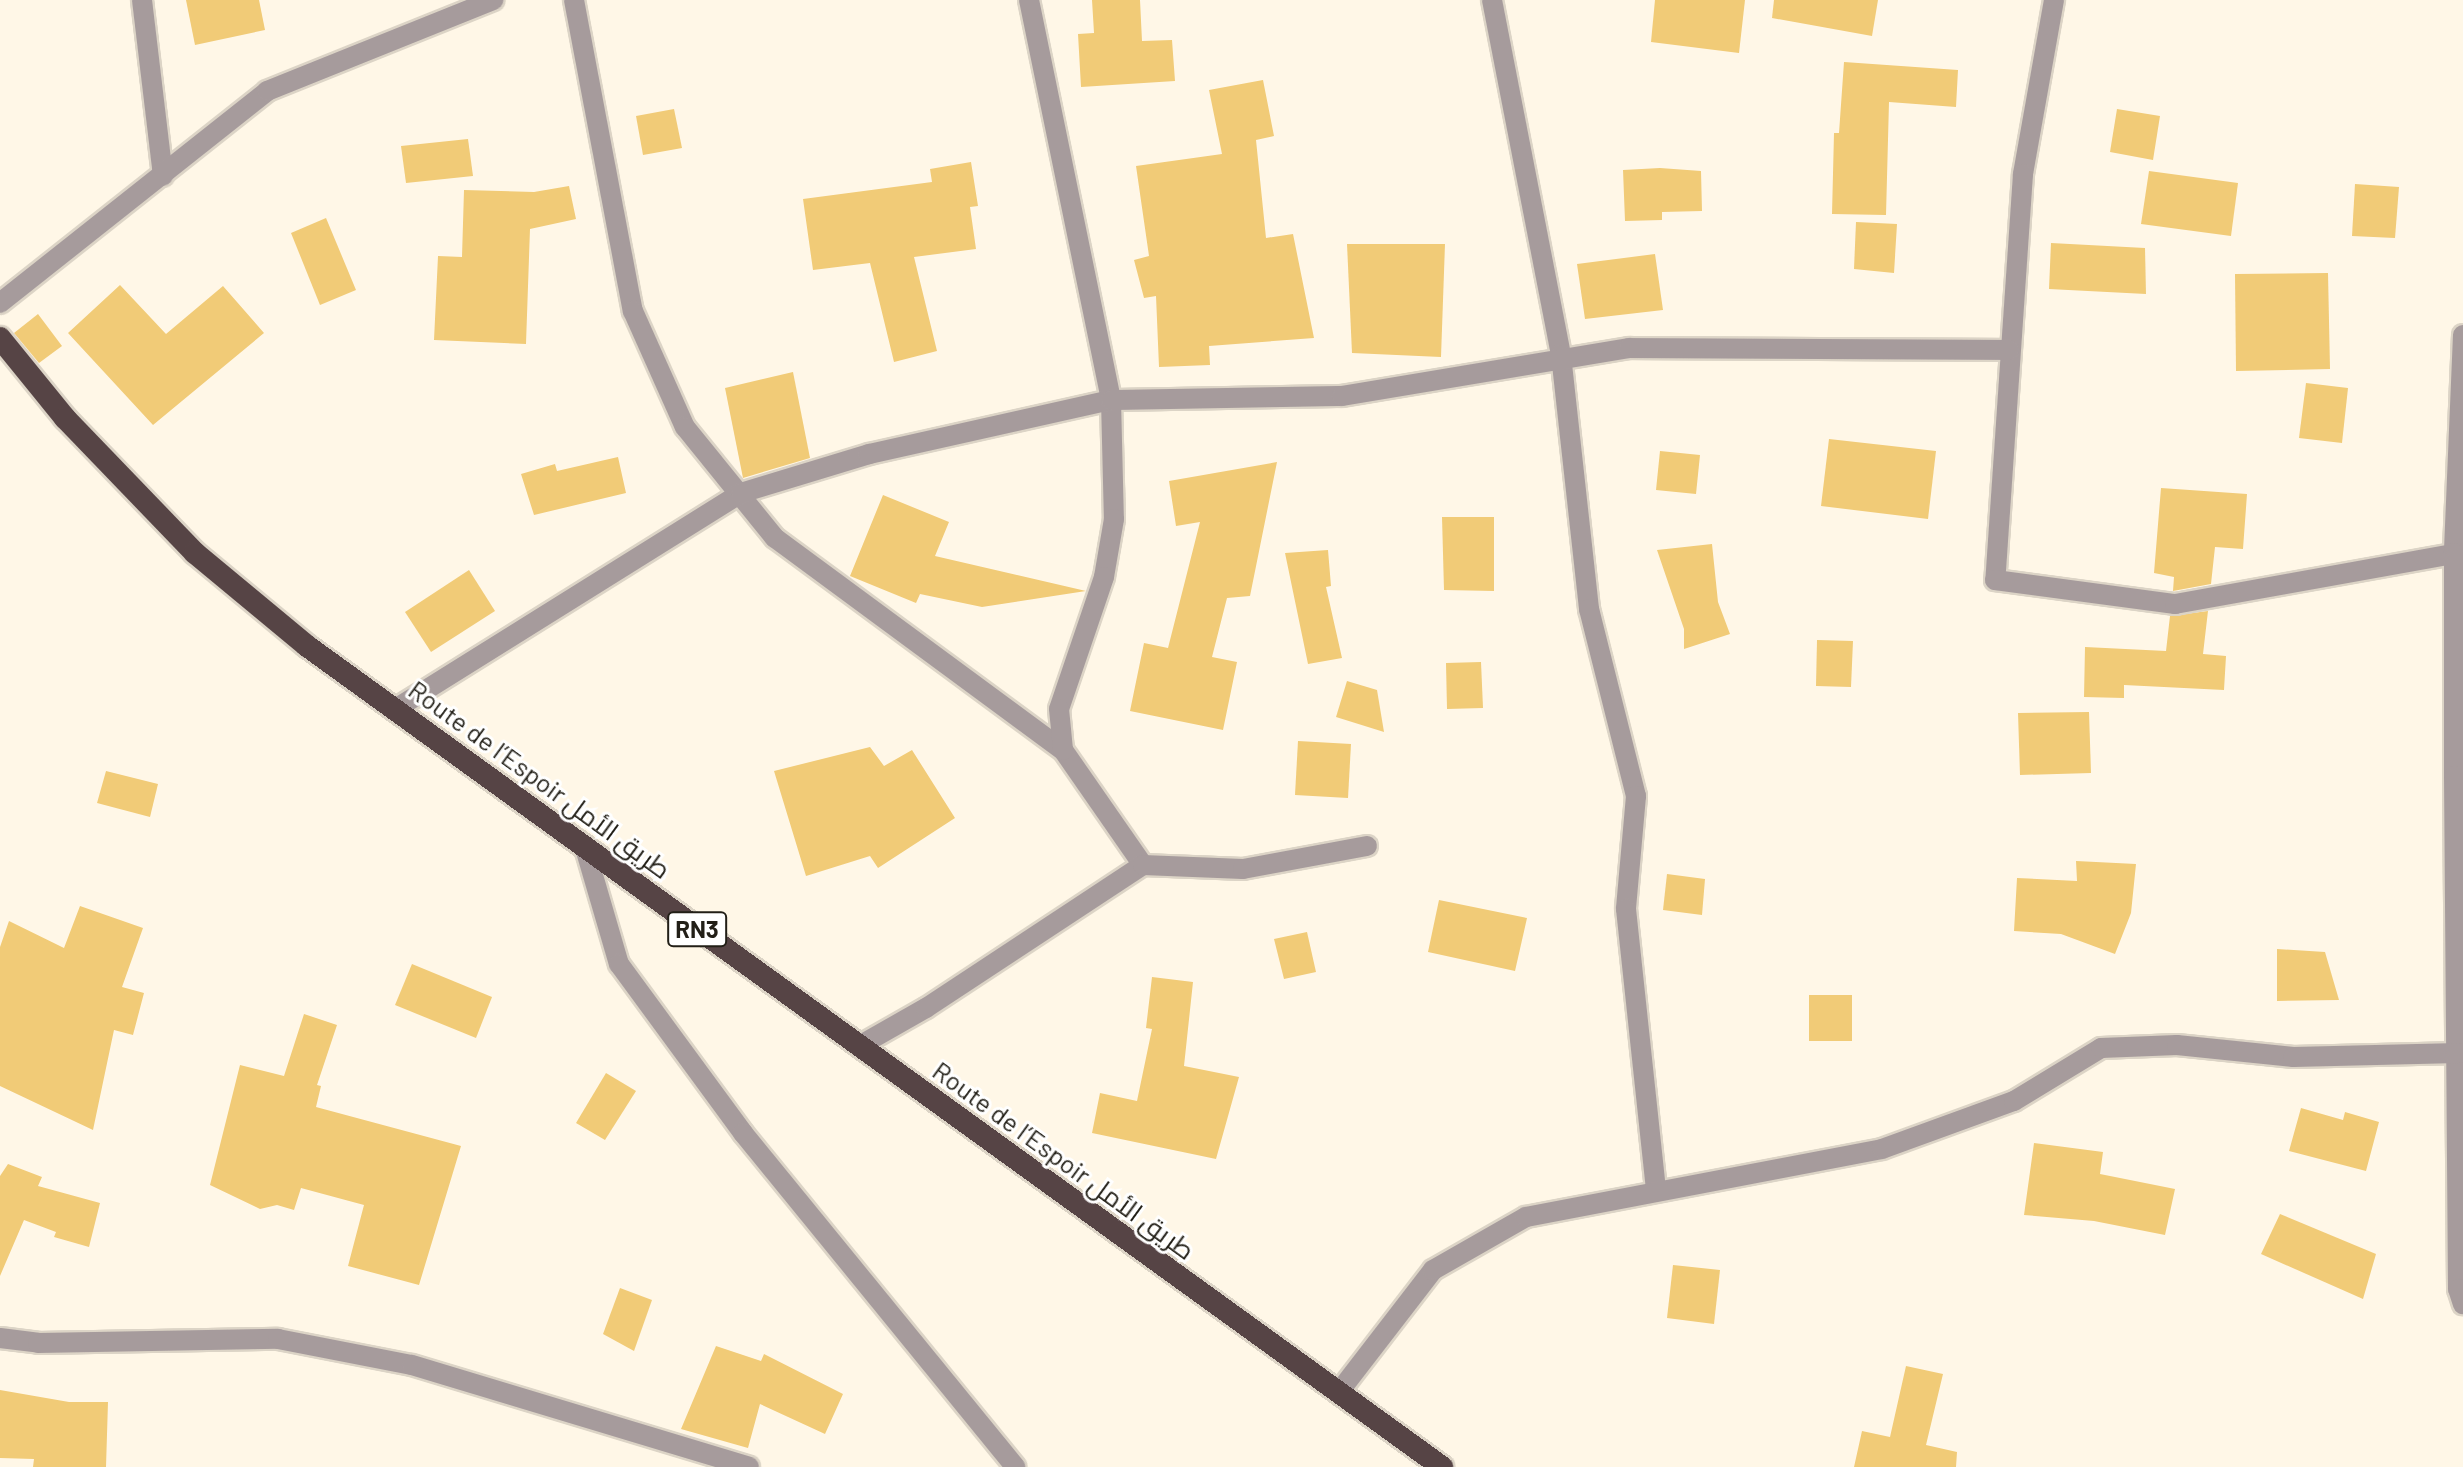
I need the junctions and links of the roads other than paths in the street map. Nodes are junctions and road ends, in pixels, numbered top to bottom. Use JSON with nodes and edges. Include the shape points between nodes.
{"nodes":[{"id":1,"x":142,"y":0,"type":"edge"},
{"id":2,"x":493,"y":0,"type":"edge"},
{"id":3,"x":574,"y":0,"type":"edge"},
{"id":4,"x":1029,"y":0,"type":"edge"},
{"id":5,"x":1492,"y":0,"type":"edge"},
{"id":6,"x":2054,"y":0,"type":"edge"},
{"id":7,"x":163,"y":176,"type":"junction"},
{"id":8,"x":0,"y":303,"type":"edge"},
{"id":9,"x":2463,"y":335,"type":"edge"},
{"id":10,"x":0,"y":338,"type":"edge"},
{"id":11,"x":2009,"y":350,"type":"junction"},
{"id":12,"x":1561,"y":355,"type":"junction"},
{"id":13,"x":1111,"y":400,"type":"junction"},
{"id":14,"x":741,"y":493,"type":"junction"},
{"id":15,"x":2459,"y":553,"type":"edge"},
{"id":16,"x":397,"y":708,"type":"junction"},
{"id":17,"x":1063,"y":750,"type":"junction"},
{"id":18,"x":1367,"y":846,"type":"dead end"},
{"id":19,"x":585,"y":848,"type":"junction"},
{"id":20,"x":1143,"y":865,"type":"junction"},
{"id":21,"x":859,"y":1046,"type":"junction"},
{"id":22,"x":2459,"y":1053,"type":"junction"},
{"id":23,"x":1656,"y":1191,"type":"junction"},
{"id":24,"x":2463,"y":1304,"type":"edge"},
{"id":25,"x":0,"y":1338,"type":"edge"},
{"id":26,"x":1339,"y":1392,"type":"junction"},
{"id":27,"x":749,"y":1467,"type":"edge"},
{"id":28,"x":1015,"y":1467,"type":"edge"},
{"id":29,"x":1442,"y":1467,"type":"edge"}],
"edges":[{"from":1,"to":7,"type":"street"},
{"from":2,"to":7,"type":"street","via":[[267,91]]},
{"from":3,"to":14,"type":"street","via":[[633,311],[685,427]]},
{"from":4,"to":13,"type":"street"},
{"from":5,"to":12,"type":"street"},
{"from":6,"to":11,"type":"street","via":[[2023,174]]},
{"from":7,"to":8,"type":"street"},
{"from":9,"to":15,"type":"street"},
{"from":10,"to":16,"type":"highway","name":"Route de l’Espoir طريق الأمل","number":"RN3","via":[[65,418],[195,553],[307,646]]},
{"from":11,"to":12,"type":"street","via":[[1660,347]]},
{"from":11,"to":15,"type":"street","via":[[1995,580],[2175,604]]},
{"from":12,"to":13,"type":"street","via":[[1342,396]]},
{"from":12,"to":23,"type":"street","via":[[1589,609],[1636,796],[1626,909]]},
{"from":13,"to":14,"type":"street","via":[[869,454]]},
{"from":13,"to":17,"type":"street","via":[[1114,519],[1104,577],[1059,709]]},
{"from":14,"to":16,"type":"street"},
{"from":14,"to":17,"type":"street","via":[[775,538]]},
{"from":15,"to":22,"type":"street"},
{"from":16,"to":19,"type":"highway","name":"Route de l’Espoir طريق الأمل","number":"RN3"},
{"from":17,"to":20,"type":"street"},
{"from":18,"to":20,"type":"street","via":[[1243,869]]},
{"from":19,"to":21,"type":"highway","name":"Route de l’Espoir طريق الأمل","number":"RN3"},
{"from":19,"to":28,"type":"street","via":[[619,964],[743,1133]]},
{"from":20,"to":21,"type":"street"},
{"from":21,"to":26,"type":"highway","name":"Route de l’Espoir طريق الأمل","number":"RN3"},
{"from":22,"to":23,"type":"street","via":[[2293,1057],[2177,1045],[2101,1048],[2014,1101],[1882,1149]]},
{"from":22,"to":24,"type":"street","via":[[2458,1289]]},
{"from":23,"to":26,"type":"street","via":[[1526,1217],[1433,1270]]},
{"from":25,"to":27,"type":"street","via":[[38,1343],[278,1339],[412,1365]]},
{"from":26,"to":29,"type":"highway","name":"Route de l’Espoir طريق الأمل","number":"RN3"}]}
